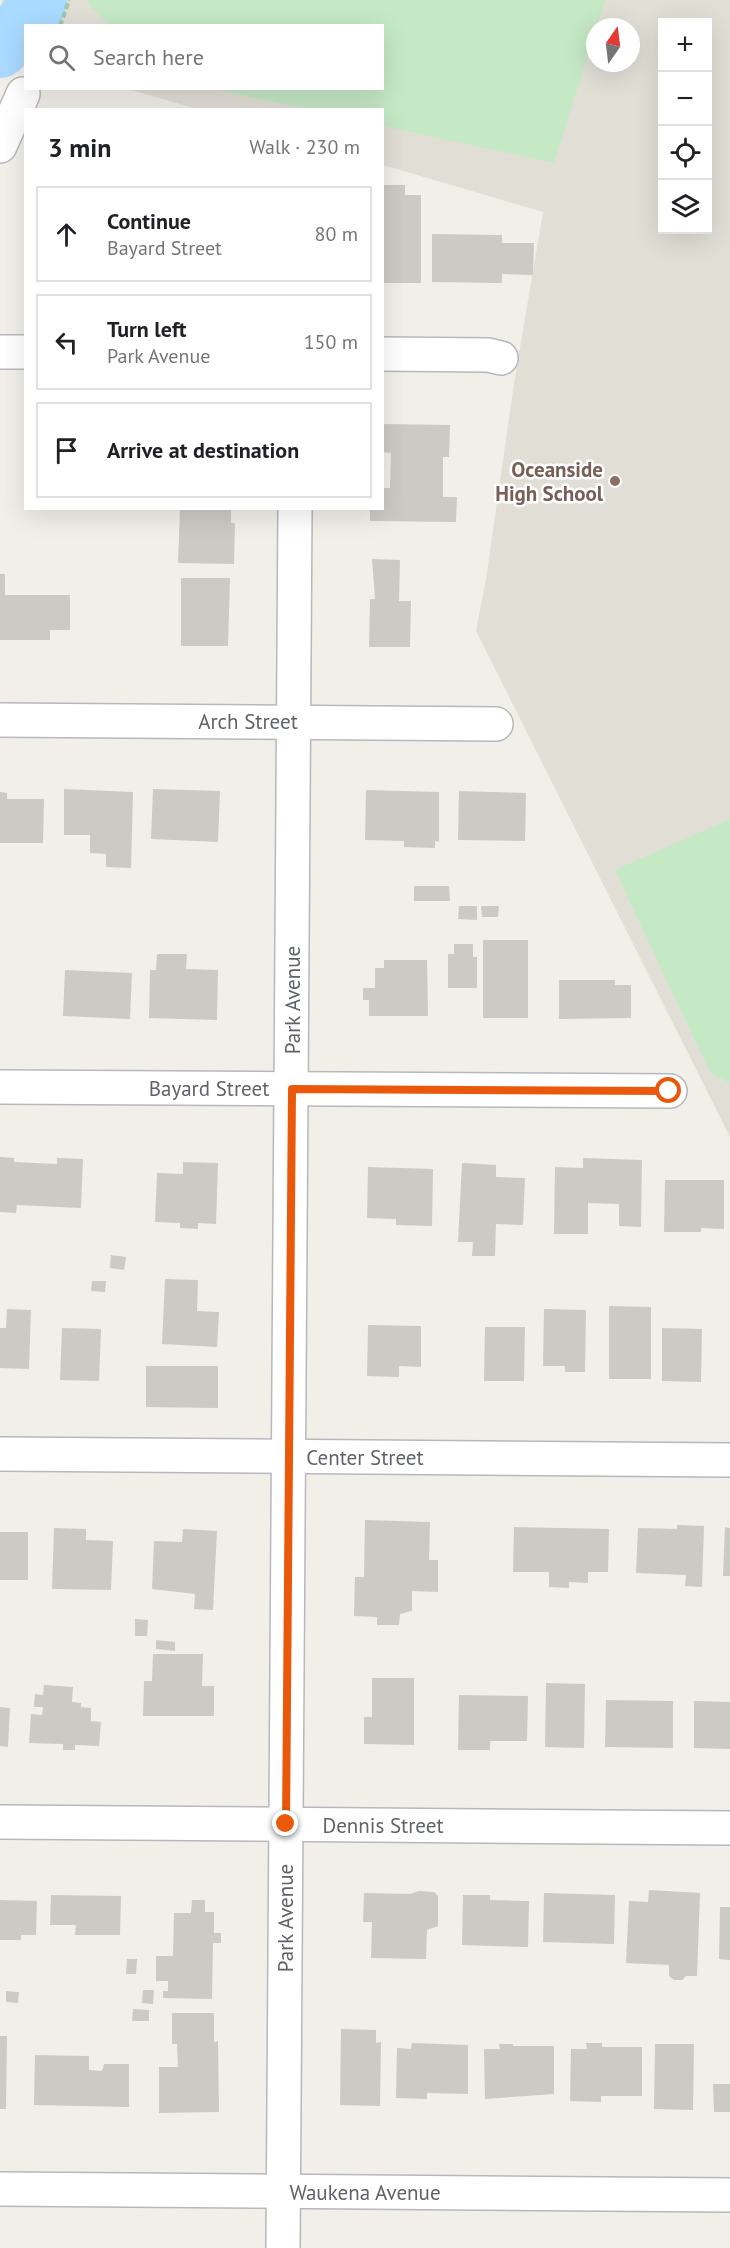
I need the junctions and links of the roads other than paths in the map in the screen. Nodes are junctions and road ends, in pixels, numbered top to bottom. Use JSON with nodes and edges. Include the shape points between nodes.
{"nodes":[{"id":1,"x":23,"y":94,"type":"dead end"},
{"id":2,"x":0,"y":146,"type":"edge"},
{"id":3,"x":0,"y":352,"type":"edge"},
{"id":4,"x":24,"y":352,"type":"edge"},
{"id":5,"x":384,"y":354,"type":"edge"},
{"id":6,"x":501,"y":358,"type":"dead end"},
{"id":7,"x":295,"y":510,"type":"edge"},
{"id":8,"x":0,"y":720,"type":"edge"},
{"id":9,"x":294,"y":721,"type":"junction"},
{"id":10,"x":496,"y":724,"type":"dead end"},
{"id":11,"x":0,"y":1087,"type":"edge"},
{"id":12,"x":292,"y":1089,"type":"junction"},
{"id":13,"x":669,"y":1091,"type":"dead end"},
{"id":14,"x":0,"y":1454,"type":"edge"},
{"id":15,"x":289,"y":1457,"type":"junction"},
{"id":16,"x":730,"y":1461,"type":"edge"},
{"id":17,"x":0,"y":1822,"type":"edge"},
{"id":18,"x":286,"y":1824,"type":"junction"},
{"id":19,"x":730,"y":1828,"type":"edge"},
{"id":20,"x":0,"y":2189,"type":"edge"},
{"id":21,"x":283,"y":2191,"type":"junction"},
{"id":22,"x":730,"y":2195,"type":"edge"},
{"id":23,"x":283,"y":2248,"type":"edge"}],
"edges":[{"from":1,"to":2,"type":"street"},
{"from":3,"to":4,"type":"street"},
{"from":5,"to":6,"type":"street"},
{"from":7,"to":9,"type":"street","name":"Park Avenue"},
{"from":8,"to":9,"type":"street","name":"Arch Street"},
{"from":9,"to":10,"type":"street","name":"Arch Street"},
{"from":9,"to":12,"type":"street","name":"Park Avenue"},
{"from":11,"to":12,"type":"street","name":"Bayard Street"},
{"from":12,"to":13,"type":"street","name":"Bayard Street"},
{"from":12,"to":15,"type":"street","name":"Park Avenue"},
{"from":14,"to":15,"type":"street","name":"Center Street"},
{"from":15,"to":16,"type":"street","name":"Center Street"},
{"from":15,"to":18,"type":"street","name":"Park Avenue"},
{"from":17,"to":18,"type":"street","name":"Dennis Street"},
{"from":18,"to":19,"type":"street","name":"Dennis Street"},
{"from":18,"to":21,"type":"street","name":"Park Avenue"},
{"from":20,"to":21,"type":"street","name":"Waukena Avenue"},
{"from":21,"to":22,"type":"street","name":"Waukena Avenue"},
{"from":21,"to":23,"type":"street","name":"Park Avenue"}]}
